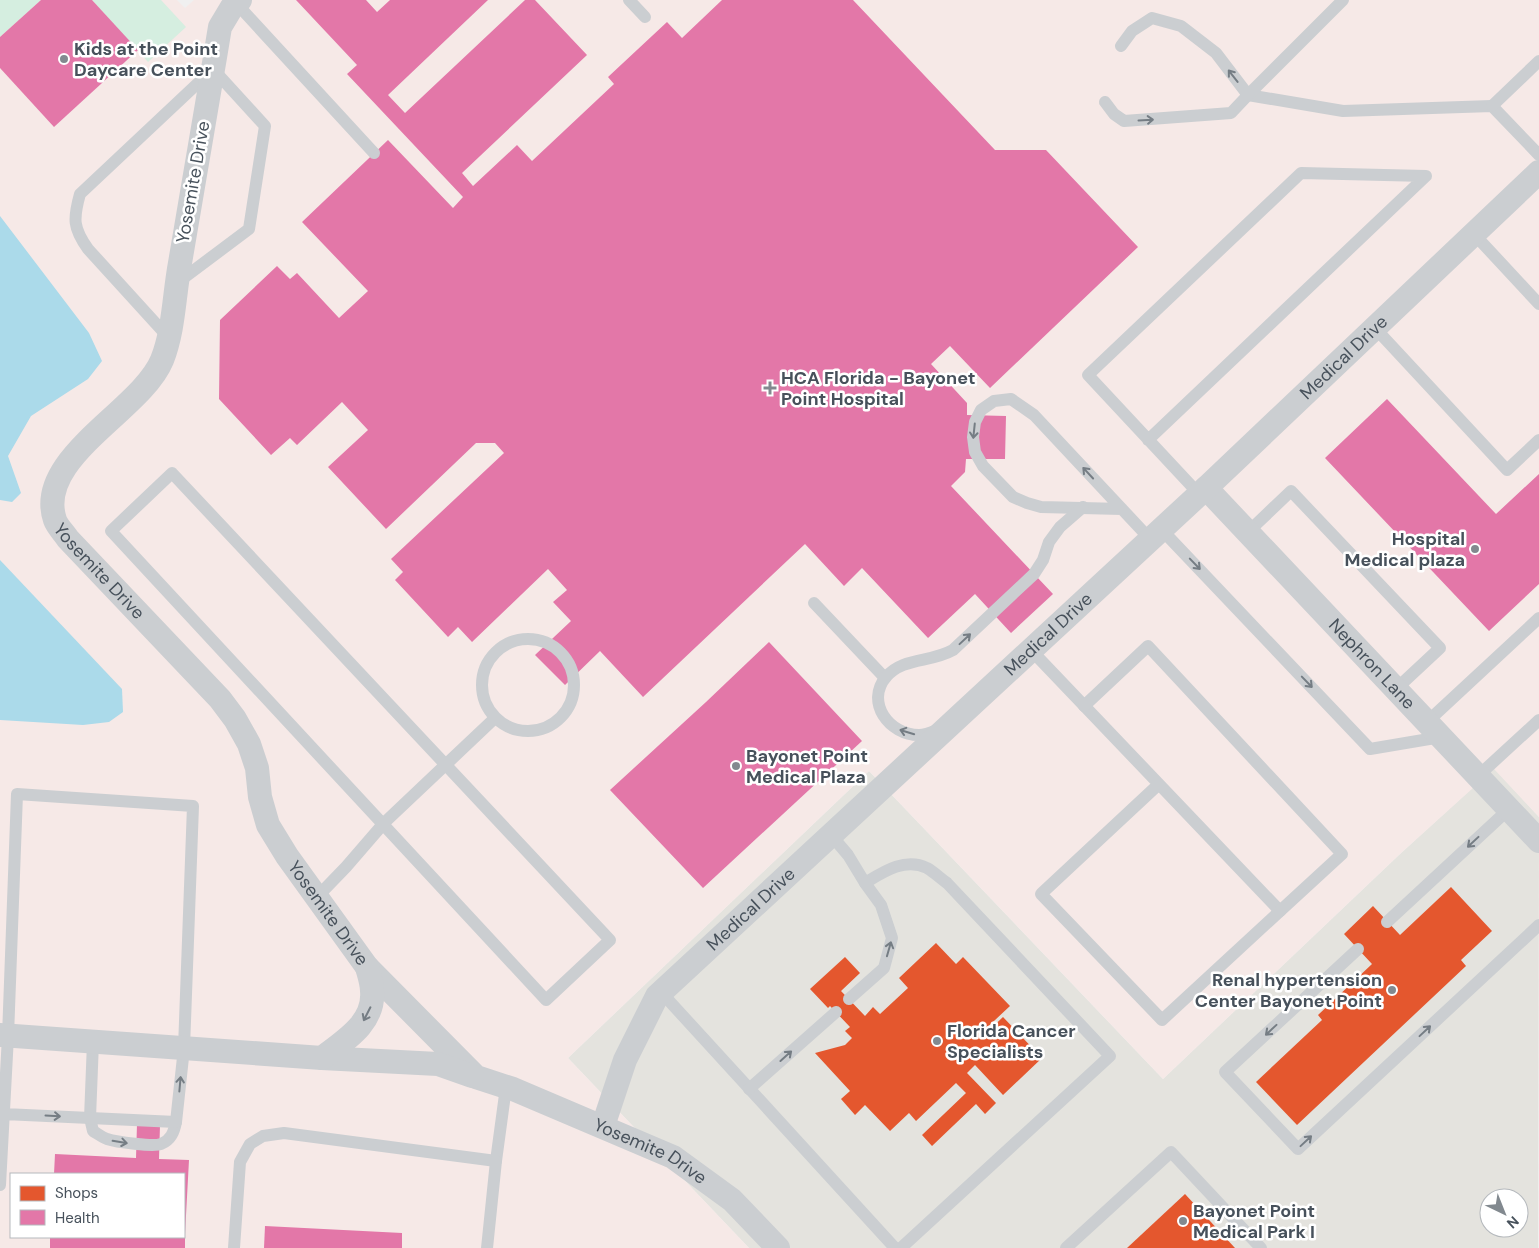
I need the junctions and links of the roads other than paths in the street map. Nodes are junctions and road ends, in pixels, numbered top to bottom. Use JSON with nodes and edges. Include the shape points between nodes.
{"nodes":[{"id":1,"x":629,"y":0,"type":"edge"},
{"id":2,"x":1343,"y":0,"type":"edge"},
{"id":3,"x":238,"y":2,"type":"edge"},
{"id":4,"x":645,"y":17,"type":"dead end"},
{"id":5,"x":1121,"y":46,"type":"dead end"},
{"id":6,"x":1539,"y":61,"type":"edge"},
{"id":7,"x":213,"y":69,"type":"junction"},
{"id":8,"x":1248,"y":95,"type":"junction"},
{"id":9,"x":1105,"y":102,"type":"dead end"},
{"id":10,"x":1492,"y":106,"type":"junction"},
{"id":11,"x":374,"y":153,"type":"dead end"},
{"id":12,"x":1539,"y":155,"type":"edge"},
{"id":13,"x":1539,"y":172,"type":"edge"},
{"id":14,"x":1474,"y":234,"type":"junction"},
{"id":15,"x":176,"y":284,"type":"junction"},
{"id":16,"x":1539,"y":304,"type":"edge"},
{"id":17,"x":1374,"y":328,"type":"junction"},
{"id":18,"x":169,"y":338,"type":"junction"},
{"id":19,"x":1148,"y":440,"type":"junction"},
{"id":20,"x":1539,"y":440,"type":"edge"},
{"id":21,"x":1203,"y":491,"type":"junction"},
{"id":22,"x":1083,"y":507,"type":"junction"},
{"id":23,"x":1122,"y":509,"type":"junction"},
{"id":24,"x":1248,"y":532,"type":"junction"},
{"id":25,"x":1156,"y":534,"type":"junction"},
{"id":26,"x":814,"y":603,"type":"dead end"},
{"id":27,"x":1539,"y":618,"type":"edge"},
{"id":28,"x":1030,"y":650,"type":"junction"},
{"id":29,"x":885,"y":678,"type":"junction"},
{"id":30,"x":1396,"y":689,"type":"junction"},
{"id":31,"x":1084,"y":706,"type":"junction"},
{"id":32,"x":495,"y":718,"type":"junction"},
{"id":33,"x":1539,"y":720,"type":"edge"},
{"id":34,"x":952,"y":722,"type":"junction"},
{"id":35,"x":1434,"y":729,"type":"junction"},
{"id":36,"x":446,"y":765,"type":"junction"},
{"id":37,"x":1478,"y":776,"type":"junction"},
{"id":38,"x":1159,"y":784,"type":"junction"},
{"id":39,"x":1509,"y":809,"type":"junction"},
{"id":40,"x":384,"y":823,"type":"junction"},
{"id":41,"x":831,"y":835,"type":"junction"},
{"id":42,"x":1539,"y":841,"type":"edge"},
{"id":43,"x":865,"y":883,"type":"junction"},
{"id":44,"x":316,"y":896,"type":"junction"},
{"id":45,"x":1280,"y":911,"type":"junction"},
{"id":46,"x":1387,"y":922,"type":"dead end"},
{"id":47,"x":1539,"y":925,"type":"edge"},
{"id":48,"x":1358,"y":949,"type":"dead end"},
{"id":49,"x":367,"y":968,"type":"junction"},
{"id":50,"x":661,"y":992,"type":"junction"},
{"id":51,"x":849,"y":999,"type":"dead end"},
{"id":52,"x":836,"y":1012,"type":"dead end"},
{"id":53,"x":4,"y":1036,"type":"edge"},
{"id":54,"x":93,"y":1042,"type":"junction"},
{"id":55,"x":184,"y":1048,"type":"junction"},
{"id":56,"x":322,"y":1058,"type":"junction"},
{"id":57,"x":476,"y":1077,"type":"junction"},
{"id":58,"x":506,"y":1087,"type":"junction"},
{"id":59,"x":749,"y":1089,"type":"junction"},
{"id":60,"x":4,"y":1114,"type":"junction"},
{"id":61,"x":90,"y":1118,"type":"junction"},
{"id":62,"x":176,"y":1122,"type":"junction"},
{"id":63,"x":603,"y":1126,"type":"junction"},
{"id":64,"x":496,"y":1161,"type":"junction"},
{"id":65,"x":0,"y":1185,"type":"edge"},
{"id":66,"x":234,"y":1248,"type":"edge"},
{"id":67,"x":487,"y":1248,"type":"edge"},
{"id":68,"x":778,"y":1248,"type":"edge"},
{"id":69,"x":895,"y":1248,"type":"edge"},
{"id":70,"x":900,"y":1248,"type":"edge"},
{"id":71,"x":1066,"y":1248,"type":"edge"},
{"id":72,"x":1261,"y":1248,"type":"edge"}],
"edges":[{"from":1,"to":4,"type":"lane"},
{"from":2,"to":8,"type":"lane"},
{"from":3,"to":7,"type":"street","name":"Yosemite Drive","via":[[220,27]]},
{"from":3,"to":11,"type":"lane"},
{"from":8,"to":5,"type":"lane","one_way":true,"via":[[1216,54],[1181,26],[1152,18],[1132,31]]},
{"from":6,"to":10,"type":"lane"},
{"from":7,"to":15,"type":"street","name":"Yosemite Drive"},
{"from":7,"to":15,"type":"lane","via":[[265,126],[249,228]]},
{"from":7,"to":18,"type":"lane","via":[[80,194],[75,212],[77,233],[88,249]]},
{"from":9,"to":8,"type":"lane","one_way":true,"via":[[1124,121],[1146,120],[1231,113]]},
{"from":8,"to":10,"type":"lane","via":[[1343,111]]},
{"from":10,"to":12,"type":"lane"},
{"from":13,"to":14,"type":"street","name":"Medical Drive"},
{"from":14,"to":16,"type":"lane"},
{"from":14,"to":17,"type":"street","name":"Medical Drive"},
{"from":15,"to":18,"type":"street","name":"Yosemite Drive"},
{"from":17,"to":20,"type":"lane","via":[[1508,470]]},
{"from":17,"to":21,"type":"street","name":"Medical Drive"},
{"from":18,"to":44,"type":"street","name":"Yosemite Drive","via":[[162,361],[149,383],[72,458],[59,476],[52,500],[55,521],[235,719],[249,744],[257,768],[260,797],[268,825]]},
{"from":19,"to":19,"type":"lane","via":[[1088,376],[1123,342],[1301,173],[1426,176]]},
{"from":19,"to":21,"type":"lane"},
{"from":21,"to":24,"type":"street","name":"Nephron Lane"},
{"from":21,"to":25,"type":"street","name":"Medical Drive"},
{"from":22,"to":23,"type":"lane"},
{"from":23,"to":22,"type":"lane","one_way":true,"via":[[1022,406],[1011,399],[994,401],[981,410],[975,422],[975,452],[1013,497],[1041,507]]},
{"from":29,"to":22,"type":"lane","one_way":true,"via":[[910,662],[942,656],[952,650],[1034,574],[1049,542]]},
{"from":23,"to":25,"type":"lane"},
{"from":24,"to":30,"type":"street","name":"Nephron Lane"},
{"from":24,"to":30,"type":"lane","via":[[1291,491],[1440,648]]},
{"from":25,"to":28,"type":"street","name":"Medical Drive"},
{"from":25,"to":35,"type":"lane","one_way":true,"via":[[1370,749]]},
{"from":26,"to":29,"type":"lane"},
{"from":27,"to":35,"type":"lane"},
{"from":28,"to":31,"type":"lane"},
{"from":28,"to":34,"type":"street","name":"Medical Drive"},
{"from":34,"to":29,"type":"lane","one_way":true,"via":[[920,736],[891,726],[882,716],[877,702]]},
{"from":30,"to":35,"type":"street","name":"Nephron Lane"},
{"from":31,"to":38,"type":"lane"},
{"from":31,"to":45,"type":"lane","via":[[1148,646],[1342,854]]},
{"from":32,"to":32,"type":"lane","via":[[521,731],[536,731],[562,717],[574,688],[566,658],[554,647],[525,639],[510,643],[497,652],[487,663],[482,677],[486,706]]},
{"from":32,"to":36,"type":"lane"},
{"from":33,"to":37,"type":"lane"},
{"from":34,"to":41,"type":"street","name":"Medical Drive"},
{"from":35,"to":37,"type":"street","name":"Nephron Lane"},
{"from":36,"to":40,"type":"lane"},
{"from":36,"to":40,"type":"lane","via":[[610,940],[546,1000]]},
{"from":36,"to":40,"type":"lane","via":[[172,473],[144,499],[111,531]]},
{"from":37,"to":39,"type":"street","name":"Nephron Lane"},
{"from":38,"to":45,"type":"lane"},
{"from":38,"to":45,"type":"lane","via":[[1041,894],[1162,1020]]},
{"from":39,"to":42,"type":"street","name":"Nephron Lane"},
{"from":39,"to":46,"type":"lane","one_way":true},
{"from":40,"to":44,"type":"lane"},
{"from":41,"to":43,"type":"lane"},
{"from":41,"to":50,"type":"street","name":"Medical Drive"},
{"from":51,"to":43,"type":"lane","one_way":true,"via":[[884,968],[892,938],[881,905]]},
{"from":43,"to":70,"type":"lane","via":[[887,869],[908,864],[926,868],[947,882],[1110,1056]]},
{"from":44,"to":49,"type":"street","name":"Yosemite Drive"},
{"from":48,"to":47,"type":"lane","one_way":true,"via":[[1225,1072],[1298,1149]]},
{"from":49,"to":56,"type":"street","one_way":true,"via":[[372,1005],[366,1018],[356,1032]]},
{"from":49,"to":57,"type":"street","name":"Yosemite Drive"},
{"from":50,"to":59,"type":"lane"},
{"from":50,"to":63,"type":"street","name":"Medical Drive","via":[[625,1060]]},
{"from":59,"to":52,"type":"lane","one_way":true},
{"from":53,"to":54,"type":"street","name":"Yosemite Drive"},
{"from":53,"to":55,"type":"lane","via":[[17,794],[193,806]]},
{"from":53,"to":60,"type":"lane"},
{"from":54,"to":55,"type":"street","name":"Yosemite Drive"},
{"from":54,"to":61,"type":"lane"},
{"from":55,"to":56,"type":"street","name":"Yosemite Drive"},
{"from":62,"to":55,"type":"lane","one_way":true},
{"from":56,"to":57,"type":"street","name":"Yosemite Drive","via":[[438,1064]]},
{"from":57,"to":58,"type":"street","name":"Yosemite Drive"},
{"from":58,"to":63,"type":"street","name":"Yosemite Drive"},
{"from":58,"to":64,"type":"lane"},
{"from":59,"to":69,"type":"lane"},
{"from":60,"to":61,"type":"lane","one_way":true},
{"from":60,"to":65,"type":"lane"},
{"from":61,"to":62,"type":"lane"},
{"from":61,"to":62,"type":"lane","one_way":true,"via":[[93,1131],[105,1138],[160,1145],[174,1132]]},
{"from":63,"to":68,"type":"street","name":"Yosemite Drive","via":[[673,1157],[732,1200]]},
{"from":64,"to":66,"type":"lane","via":[[284,1133],[262,1136],[250,1144],[240,1162]]},
{"from":64,"to":67,"type":"lane"},
{"from":71,"to":72,"type":"lane","via":[[1171,1152]]}]}
